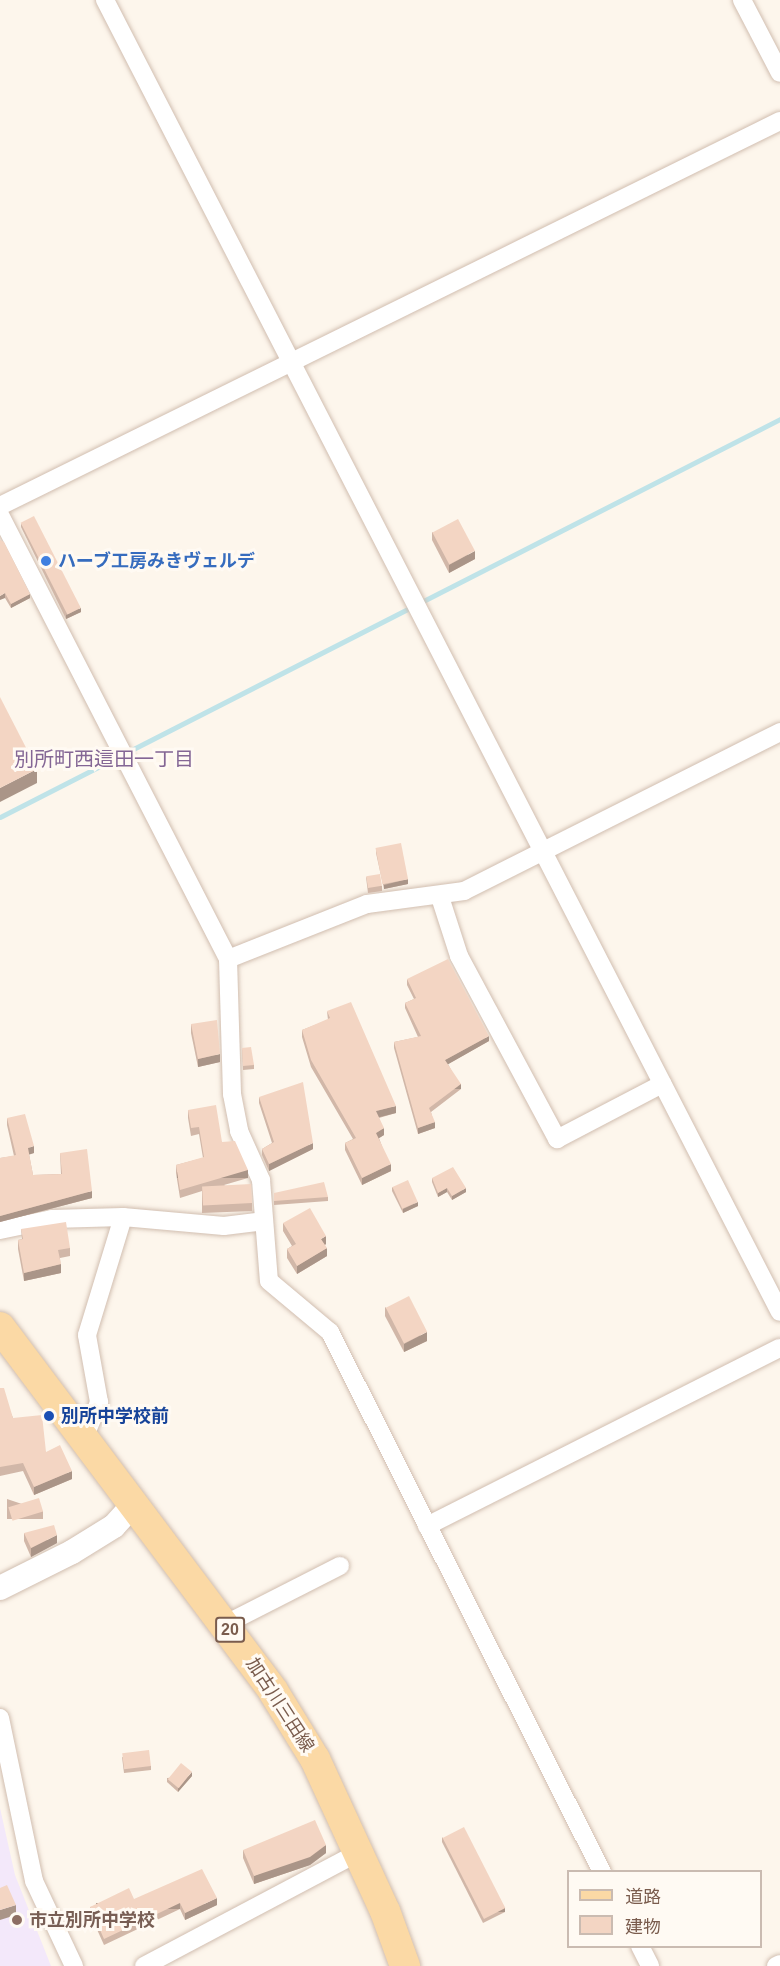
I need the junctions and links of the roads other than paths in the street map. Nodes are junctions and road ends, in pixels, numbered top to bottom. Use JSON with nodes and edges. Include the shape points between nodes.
{"nodes":[{"id":1,"x":105,"y":0,"type":"edge"},
{"id":2,"x":742,"y":0,"type":"edge"},
{"id":3,"x":780,"y":73,"type":"edge"},
{"id":4,"x":780,"y":121,"type":"edge"},
{"id":5,"x":296,"y":364,"type":"junction"},
{"id":6,"x":0,"y":506,"type":"edge"},
{"id":7,"x":0,"y":515,"type":"edge"},
{"id":8,"x":780,"y":732,"type":"edge"},
{"id":9,"x":543,"y":852,"type":"junction"},
{"id":10,"x":440,"y":897,"type":"junction"},
{"id":11,"x":228,"y":959,"type":"junction"},
{"id":12,"x":662,"y":1084,"type":"junction"},
{"id":13,"x":123,"y":1217,"type":"junction"},
{"id":14,"x":263,"y":1221,"type":"junction"},
{"id":15,"x":0,"y":1230,"type":"edge"},
{"id":16,"x":780,"y":1312,"type":"edge"},
{"id":17,"x":4,"y":1338,"type":"edge"},
{"id":18,"x":780,"y":1348,"type":"edge"},
{"id":19,"x":84,"y":1438,"type":"junction"},
{"id":20,"x":134,"y":1504,"type":"junction"},
{"id":21,"x":427,"y":1526,"type":"junction"},
{"id":22,"x":340,"y":1566,"type":"dead end"},
{"id":23,"x":0,"y":1588,"type":"edge"},
{"id":24,"x":226,"y":1624,"type":"junction"},
{"id":25,"x":0,"y":1718,"type":"edge"},
{"id":26,"x":359,"y":1852,"type":"junction"},
{"id":27,"x":601,"y":1870,"type":"edge"},
{"id":28,"x":641,"y":1948,"type":"edge"},
{"id":29,"x":780,"y":1964,"type":"edge"},
{"id":30,"x":74,"y":1966,"type":"edge"},
{"id":31,"x":144,"y":1966,"type":"edge"},
{"id":32,"x":405,"y":1966,"type":"edge"},
{"id":33,"x":650,"y":1966,"type":"edge"},
{"id":34,"x":776,"y":1966,"type":"edge"}],
"edges":[{"from":1,"to":5,"type":"street"},
{"from":2,"to":3,"type":"street"},
{"from":4,"to":5,"type":"street"},
{"from":5,"to":6,"type":"street"},
{"from":5,"to":9,"type":"street"},
{"from":7,"to":11,"type":"street"},
{"from":8,"to":9,"type":"street"},
{"from":9,"to":10,"type":"street"},
{"from":9,"to":12,"type":"street"},
{"from":10,"to":11,"type":"street","via":[[367,904]]},
{"from":10,"to":12,"type":"street","via":[[459,956],[557,1139]]},
{"from":11,"to":14,"type":"street","via":[[232,1095],[239,1131],[261,1180]]},
{"from":12,"to":16,"type":"street"},
{"from":13,"to":14,"type":"street","via":[[224,1226]]},
{"from":13,"to":15,"type":"street","via":[[52,1220]]},
{"from":13,"to":19,"type":"street","via":[[87,1335],[99,1402]]},
{"from":14,"to":21,"type":"street","via":[[269,1281],[330,1332]]},
{"from":17,"to":19,"type":"main road","name":"加古川三田線","number":"20"},
{"from":18,"to":21,"type":"street"},
{"from":19,"to":20,"type":"main road","name":"加古川三田線","number":"20"},
{"from":20,"to":23,"type":"street","via":[[89,1542]]},
{"from":20,"to":24,"type":"main road","name":"加古川三田線","number":"20"},
{"from":21,"to":27,"type":"street"},
{"from":22,"to":24,"type":"street"},
{"from":24,"to":26,"type":"main road","name":"加古川三田線","number":"20","via":[[315,1760]]},
{"from":25,"to":30,"type":"street","via":[[34,1881]]},
{"from":26,"to":31,"type":"street"},
{"from":26,"to":32,"type":"main road","name":"加古川三田線","number":"20"},
{"from":28,"to":33,"type":"street"},
{"from":29,"to":34,"type":"street"}]}
